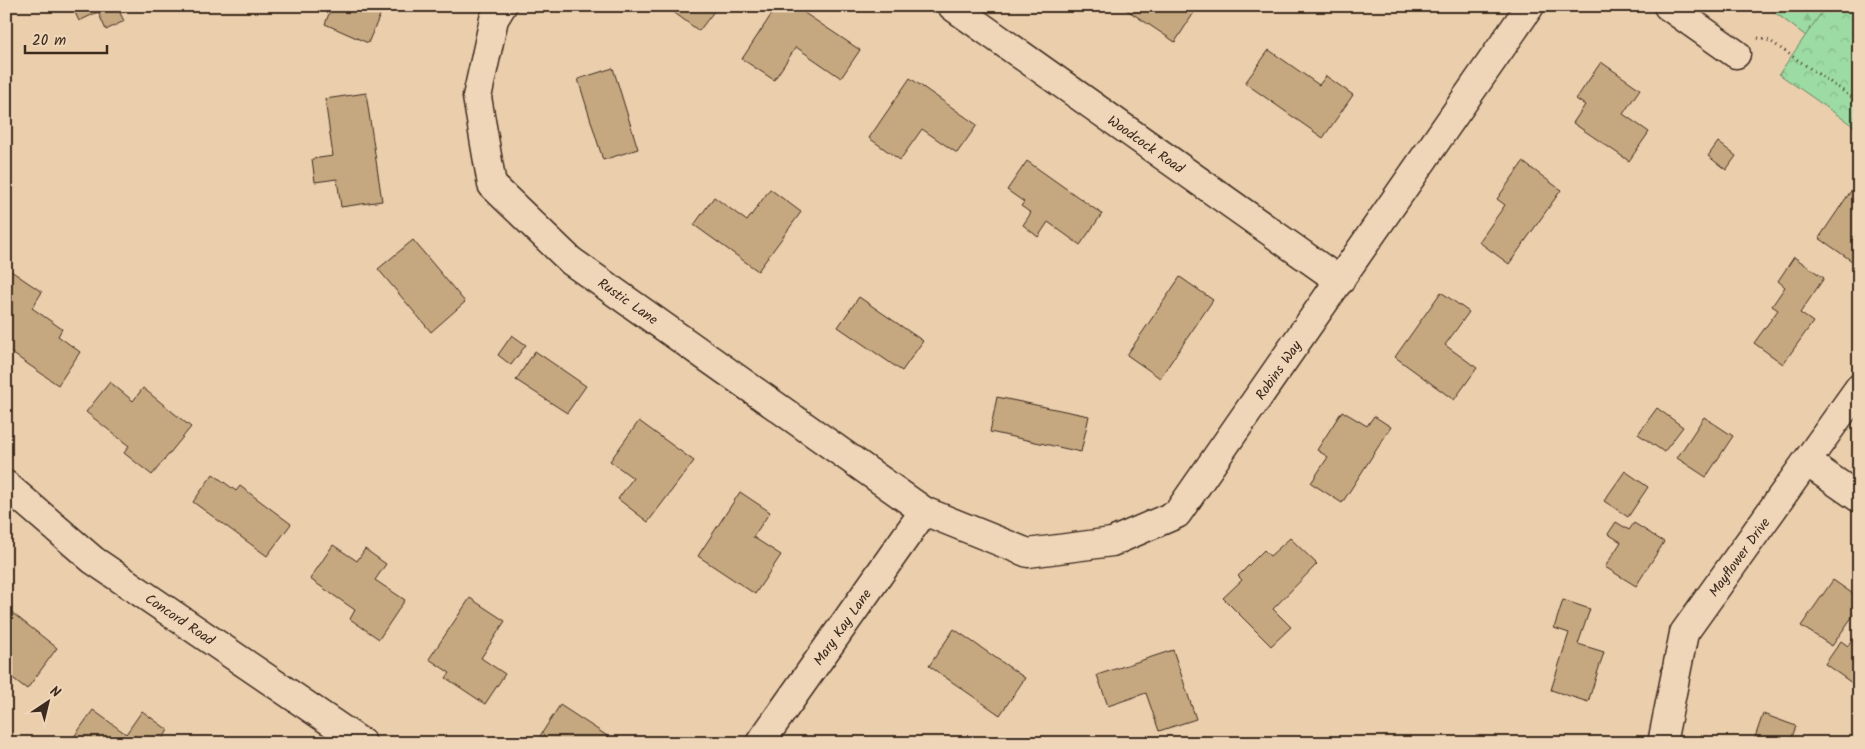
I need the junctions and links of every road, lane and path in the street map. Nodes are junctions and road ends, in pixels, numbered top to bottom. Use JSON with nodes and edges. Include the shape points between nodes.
{"nodes":[{"id":1,"x":502,"y":6,"type":"edge"},
{"id":2,"x":952,"y":6,"type":"edge"},
{"id":3,"x":1530,"y":6,"type":"edge"},
{"id":4,"x":1668,"y":6,"type":"edge"},
{"id":5,"x":1736,"y":54,"type":"joint"},
{"id":6,"x":1859,"y":102,"type":"edge"},
{"id":7,"x":1340,"y":281,"type":"junction"},
{"id":8,"x":1859,"y":388,"type":"edge"},
{"id":9,"x":1807,"y":462,"type":"junction"},
{"id":10,"x":6,"y":485,"type":"edge"},
{"id":11,"x":1859,"y":498,"type":"edge"},
{"id":12,"x":924,"y":511,"type":"junction"},
{"id":13,"x":362,"y":743,"type":"edge"},
{"id":14,"x":760,"y":743,"type":"edge"},
{"id":15,"x":1662,"y":743,"type":"edge"}],
"edges":[{"from":1,"to":12,"type":"street","name":"Rustic Lane","via":[[494,18],[477,97],[492,185],[572,261]]},
{"from":2,"to":7,"type":"street","name":"Woodcock Road"},
{"from":3,"to":7,"type":"street","name":"Robins Way"},
{"from":4,"to":5,"type":"street"},
{"from":5,"to":6,"type":"path","via":[[1746,42],[1762,37]]},
{"from":7,"to":12,"type":"street","name":"Robins Way","via":[[1177,514],[1112,542],[1028,553]]},
{"from":8,"to":9,"type":"street","name":"Mayflower Drive"},
{"from":9,"to":11,"type":"street"},
{"from":9,"to":15,"type":"street","name":"Mayflower Drive","via":[[1684,633]]},
{"from":10,"to":13,"type":"street","name":"Concord Road","via":[[93,560]]},
{"from":12,"to":14,"type":"street","name":"Mary Kay Lane"}]}
